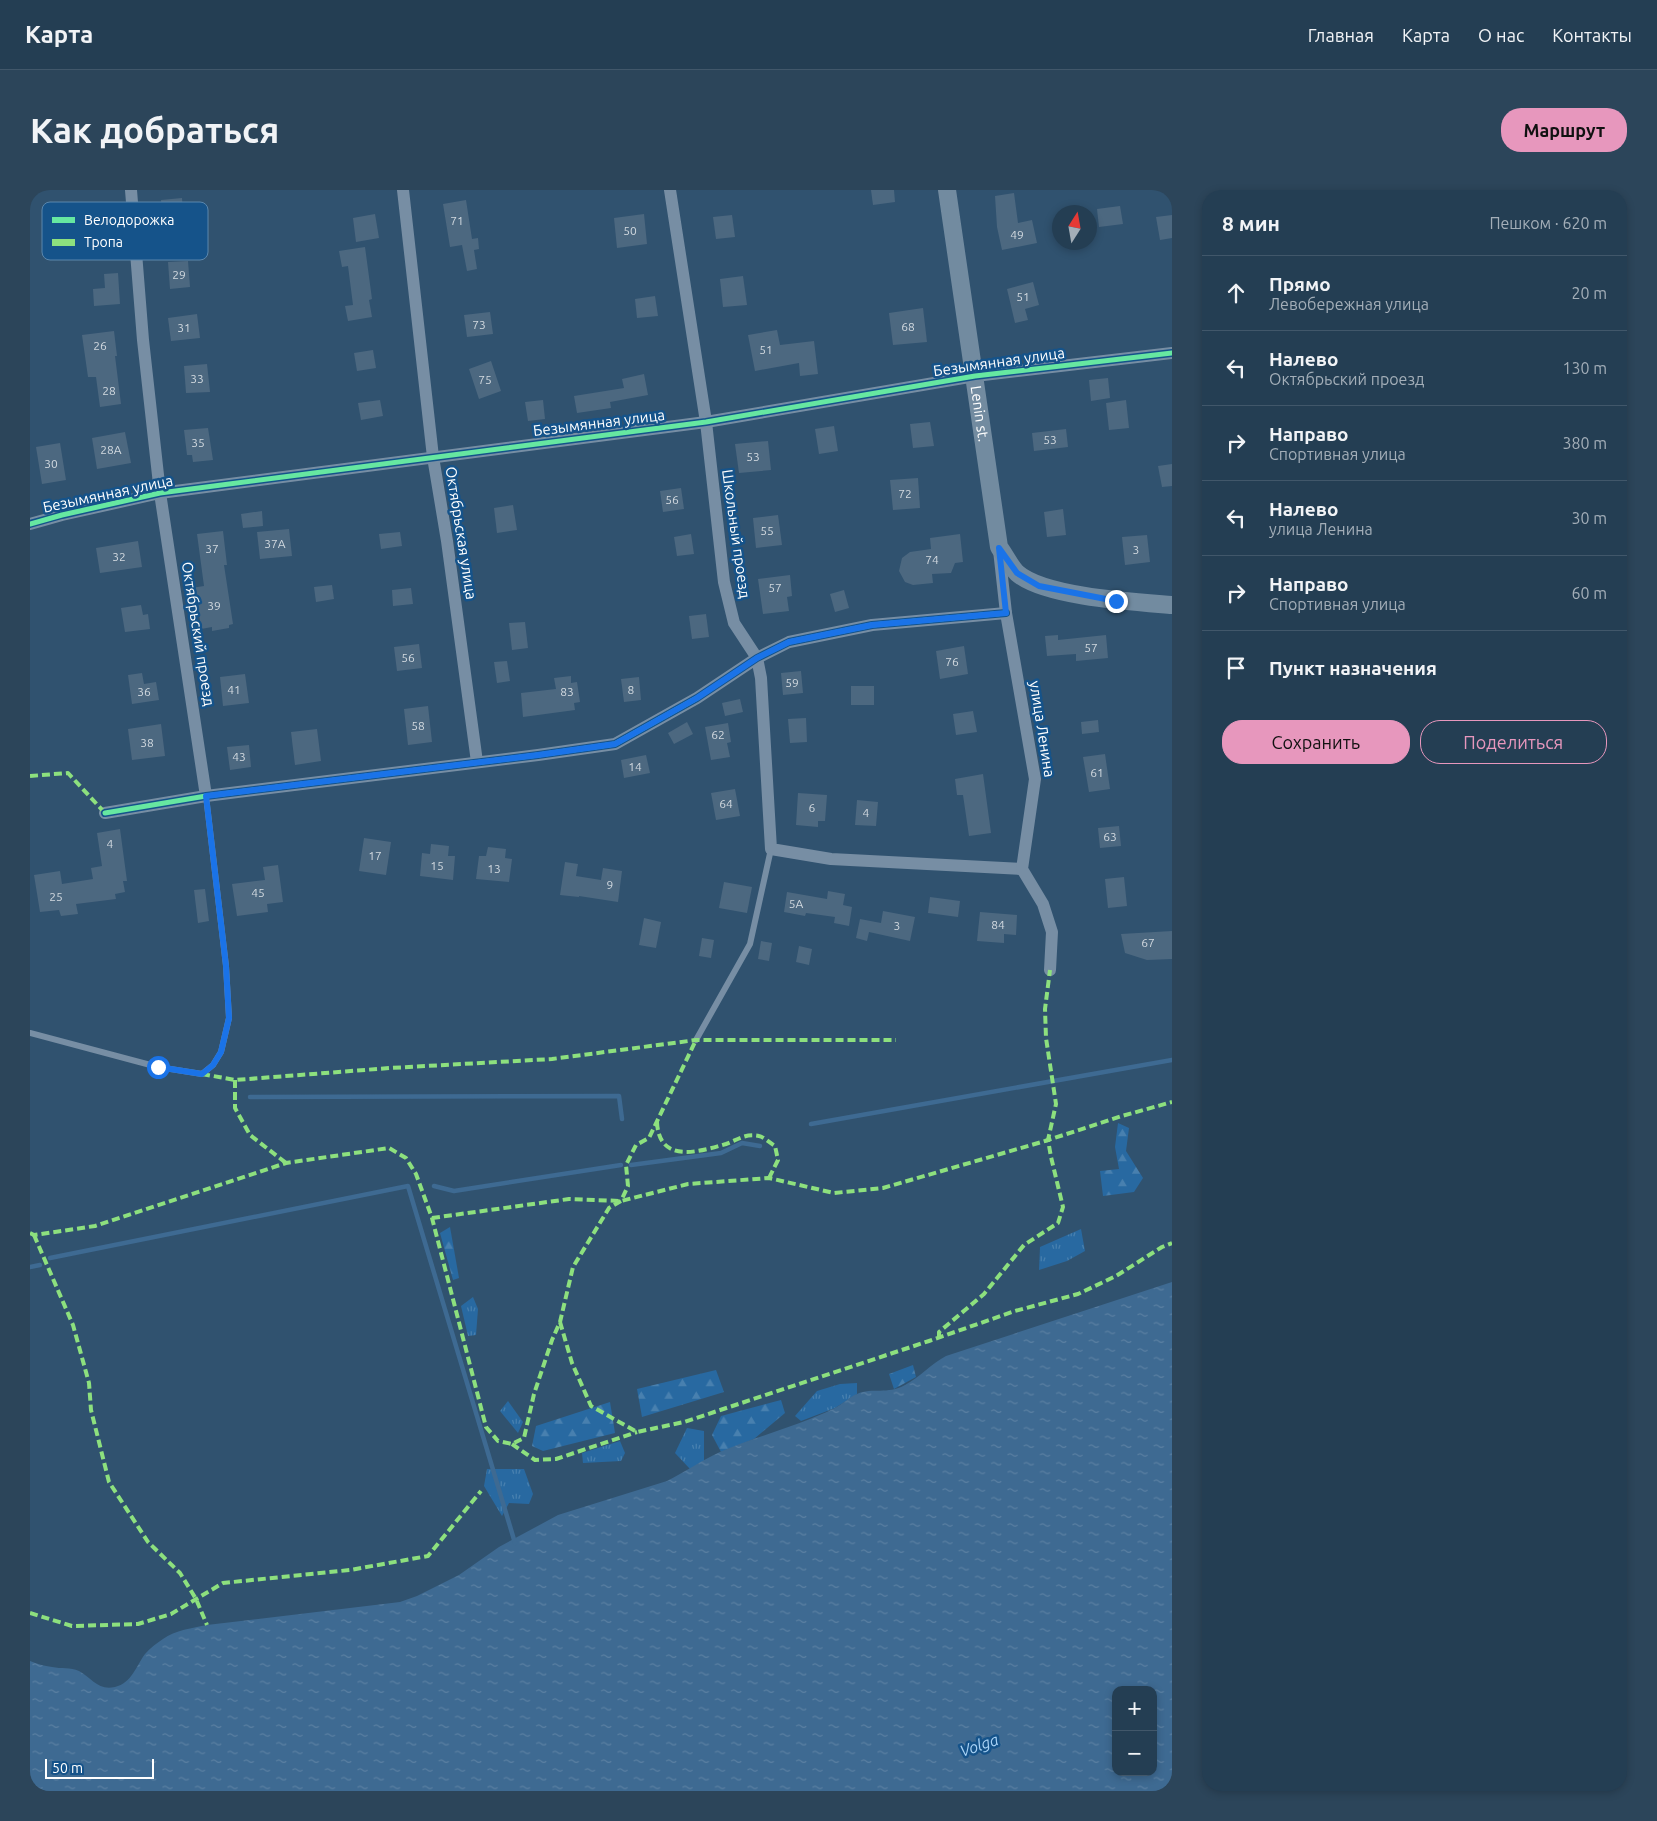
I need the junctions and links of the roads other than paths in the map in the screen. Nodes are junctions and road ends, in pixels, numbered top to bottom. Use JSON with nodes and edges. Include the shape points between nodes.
{"nodes":[{"id":1,"x":403,"y":190,"type":"edge"},
{"id":2,"x":670,"y":190,"type":"edge"},
{"id":3,"x":947,"y":190,"type":"edge"},
{"id":4,"x":137,"y":260,"type":"edge"},
{"id":5,"x":1172,"y":353,"type":"edge"},
{"id":6,"x":976,"y":376,"type":"junction"},
{"id":7,"x":706,"y":422,"type":"junction"},
{"id":8,"x":433,"y":457,"type":"junction"},
{"id":9,"x":160,"y":493,"type":"junction"},
{"id":10,"x":30,"y":524,"type":"edge"},
{"id":11,"x":999,"y":548,"type":"junction"},
{"id":12,"x":1172,"y":605,"type":"edge"},
{"id":13,"x":1006,"y":613,"type":"junction"},
{"id":14,"x":757,"y":658,"type":"junction"},
{"id":15,"x":477,"y":762,"type":"junction"},
{"id":16,"x":206,"y":796,"type":"junction"},
{"id":17,"x":105,"y":813,"type":"dead end"},
{"id":18,"x":771,"y":849,"type":"junction"},
{"id":19,"x":1022,"y":869,"type":"junction"},
{"id":20,"x":1050,"y":970,"type":"dead end"},
{"id":21,"x":30,"y":1033,"type":"edge"},
{"id":22,"x":696,"y":1040,"type":"dead end"}],
"edges":[{"from":1,"to":8,"type":"street","name":"Октябрьская улица"},
{"from":2,"to":7,"type":"street","name":"Школьный проезд"},
{"from":3,"to":6,"type":"street","name":"Lenin st."},
{"from":4,"to":9,"type":"street","name":"Октябрьский проезд"},
{"from":5,"to":6,"type":"street","name":"Безымянная улица"},
{"from":6,"to":7,"type":"street","name":"Безымянная улица"},
{"from":6,"to":11,"type":"street","name":"Lenin st."},
{"from":7,"to":8,"type":"street","name":"Безымянная улица"},
{"from":7,"to":14,"type":"street","name":"Школьный проезд","via":[[724,582],[734,623]]},
{"from":8,"to":9,"type":"street","name":"Безымянная улица"},
{"from":8,"to":15,"type":"street","name":"Октябрьская улица"},
{"from":9,"to":10,"type":"street","name":"Безымянная улица"},
{"from":9,"to":16,"type":"street","name":"Октябрьский проезд"},
{"from":11,"to":12,"type":"street","via":[[1017,573],[1039,586],[1116,601]]},
{"from":11,"to":13,"type":"street","name":"улица Ленина"},
{"from":13,"to":14,"type":"street","via":[[872,625],[789,642]]},
{"from":13,"to":19,"type":"street","name":"улица Ленина","via":[[1035,779]]},
{"from":14,"to":15,"type":"street","via":[[697,698],[615,744]]},
{"from":14,"to":18,"type":"street","name":"Школьный проезд"},
{"from":15,"to":16,"type":"street"},
{"from":16,"to":17,"type":"street"},
{"from":16,"to":21,"type":"lane","name":"Октябрьский проезд","via":[[229,1018],[221,1052],[213,1065],[202,1074],[158,1067]]},
{"from":18,"to":19,"type":"street","via":[[832,859]]},
{"from":18,"to":22,"type":"lane","name":"Школьный проезд","via":[[750,944]]},
{"from":19,"to":20,"type":"street","via":[[1043,904],[1052,932]]}]}
